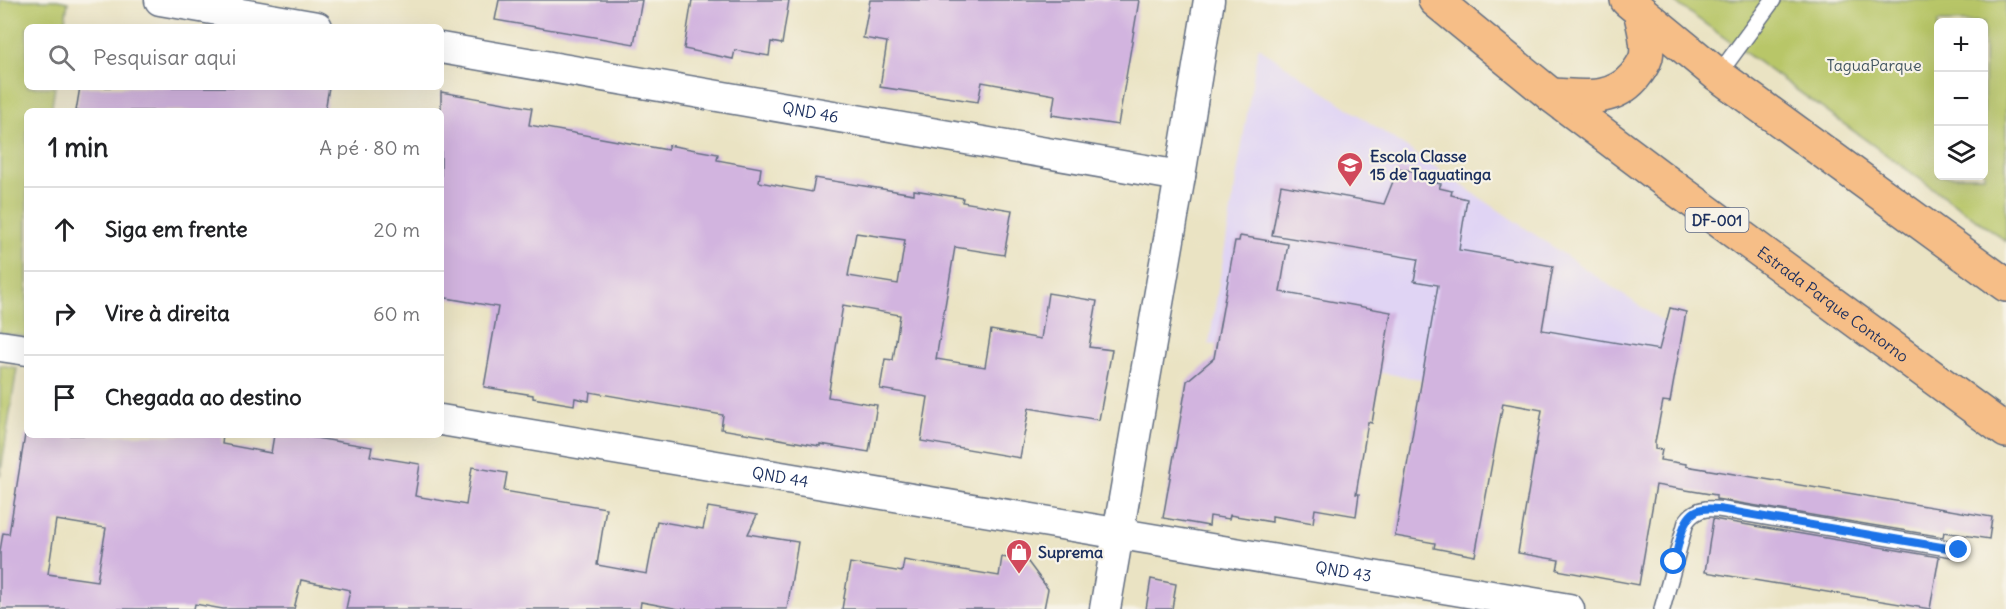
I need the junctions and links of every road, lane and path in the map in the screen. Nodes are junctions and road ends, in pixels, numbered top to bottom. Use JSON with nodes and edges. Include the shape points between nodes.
{"nodes":[{"id":1,"x":160,"y":0,"type":"edge"},
{"id":2,"x":1209,"y":0,"type":"edge"},
{"id":3,"x":1435,"y":0,"type":"edge"},
{"id":4,"x":1773,"y":0,"type":"edge"},
{"id":5,"x":1633,"y":5,"type":"edge"},
{"id":6,"x":300,"y":24,"type":"edge"},
{"id":7,"x":444,"y":49,"type":"edge"},
{"id":8,"x":1718,"y":75,"type":"junction"},
{"id":9,"x":1551,"y":95,"type":"junction"},
{"id":10,"x":1180,"y":176,"type":"junction"},
{"id":11,"x":2006,"y":285,"type":"edge"},
{"id":12,"x":444,"y":421,"type":"edge"},
{"id":13,"x":2006,"y":431,"type":"edge"},
{"id":14,"x":1117,"y":533,"type":"junction"},
{"id":15,"x":1959,"y":550,"type":"dead end"},
{"id":16,"x":1105,"y":609,"type":"edge"},
{"id":17,"x":1569,"y":609,"type":"edge"},
{"id":18,"x":1662,"y":609,"type":"edge"}],
"edges":[{"from":1,"to":6,"type":"street"},
{"from":2,"to":10,"type":"street"},
{"from":3,"to":9,"type":"highway","name":"Estrada Parque Contorno","number":"DF-001"},
{"from":4,"to":8,"type":"lane"},
{"from":5,"to":8,"type":"highway"},
{"from":5,"to":9,"type":"highway","via":[[1645,37],[1646,58],[1630,82],[1605,96]]},
{"from":7,"to":10,"type":"street","name":"QND 46"},
{"from":8,"to":11,"type":"highway"},
{"from":9,"to":13,"type":"highway","name":"Estrada Parque Contorno","number":"DF-001"},
{"from":10,"to":14,"type":"street"},
{"from":12,"to":14,"type":"street","name":"QND 44"},
{"from":14,"to":16,"type":"street"},
{"from":14,"to":17,"type":"street","name":"QND 43"},
{"from":15,"to":18,"type":"lane","via":[[1704,508],[1686,522]]}]}
